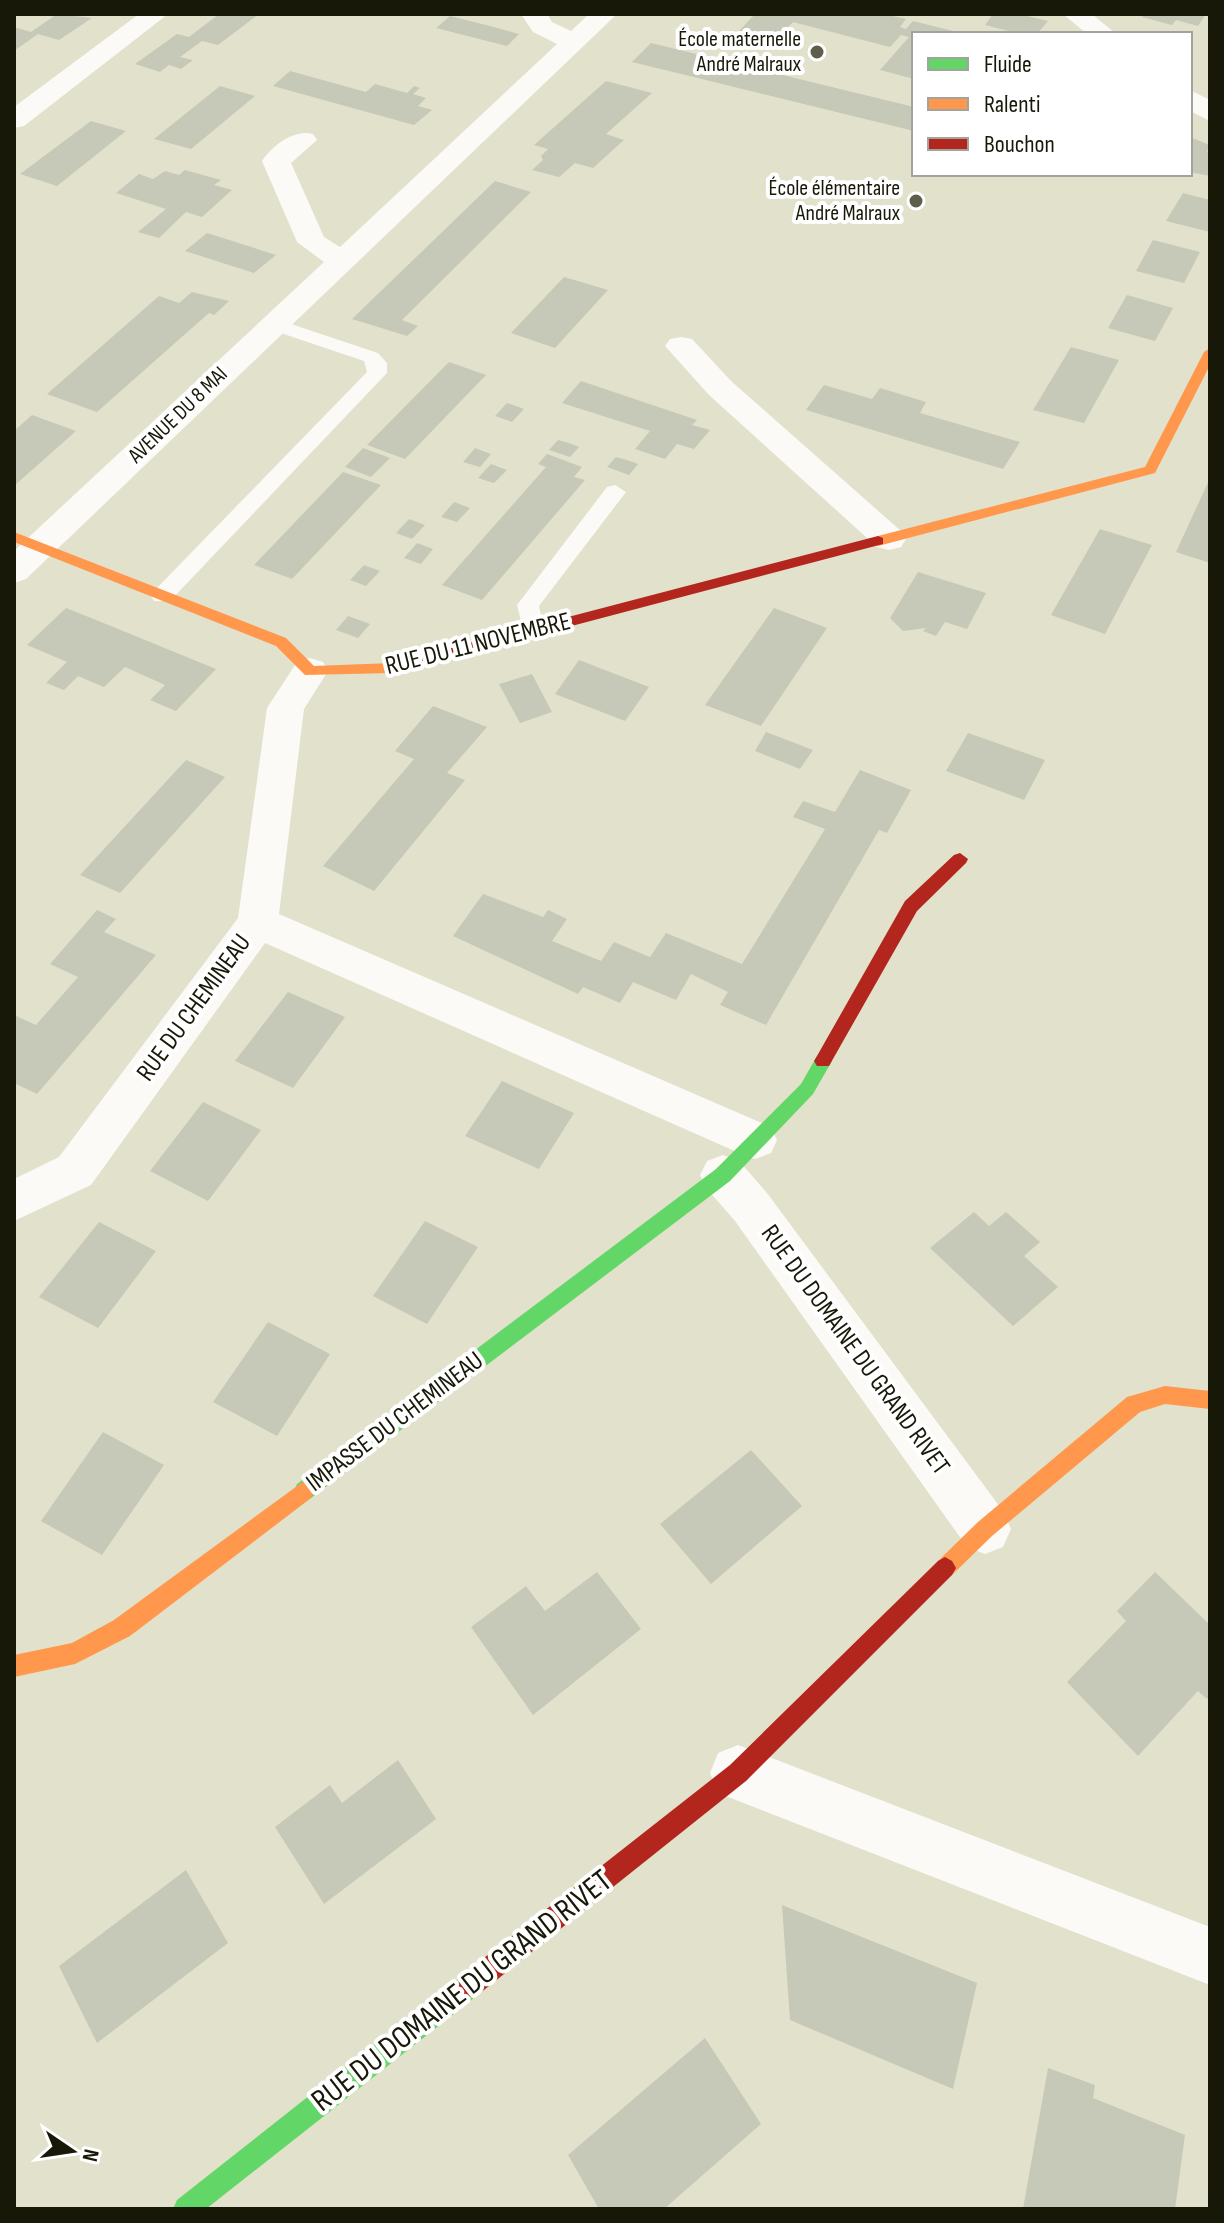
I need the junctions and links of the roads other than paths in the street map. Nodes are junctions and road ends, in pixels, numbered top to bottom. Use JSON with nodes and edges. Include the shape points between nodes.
{"nodes":[{"id":1,"x":155,"y":14,"type":"edge"},
{"id":2,"x":534,"y":14,"type":"edge"},
{"id":3,"x":604,"y":14,"type":"edge"},
{"id":4,"x":1076,"y":14,"type":"edge"},
{"id":5,"x":1100,"y":32,"type":"edge"},
{"id":6,"x":573,"y":42,"type":"junction"},
{"id":7,"x":1192,"y":100,"type":"edge"},
{"id":8,"x":1210,"y":113,"type":"edge"},
{"id":9,"x":14,"y":120,"type":"edge"},
{"id":10,"x":303,"y":140,"type":"dead end"},
{"id":11,"x":341,"y":260,"type":"junction"},
{"id":12,"x":273,"y":324,"type":"junction"},
{"id":13,"x":681,"y":346,"type":"dead end"},
{"id":14,"x":1210,"y":352,"type":"edge"},
{"id":15,"x":615,"y":492,"type":"dead end"},
{"id":16,"x":889,"y":539,"type":"junction"},
{"id":17,"x":27,"y":542,"type":"edge"},
{"id":18,"x":14,"y":571,"type":"edge"},
{"id":19,"x":162,"y":596,"type":"junction"},
{"id":20,"x":533,"y":631,"type":"junction"},
{"id":21,"x":310,"y":671,"type":"junction"},
{"id":22,"x":960,"y":859,"type":"dead end"},
{"id":23,"x":258,"y":922,"type":"junction"},
{"id":24,"x":755,"y":1140,"type":"junction"},
{"id":25,"x":723,"y":1175,"type":"junction"},
{"id":26,"x":14,"y":1201,"type":"edge"},
{"id":27,"x":1210,"y":1400,"type":"edge"},
{"id":28,"x":985,"y":1529,"type":"junction"},
{"id":29,"x":14,"y":1666,"type":"edge"},
{"id":30,"x":738,"y":1773,"type":"junction"},
{"id":31,"x":1210,"y":1956,"type":"edge"},
{"id":32,"x":186,"y":2209,"type":"edge"}],
"edges":[{"from":1,"to":9,"type":"street"},
{"from":2,"to":6,"type":"street","via":[[542,27]]},
{"from":3,"to":6,"type":"street","name":"AVENUE DU 8 MAI"},
{"from":4,"to":5,"type":"street"},
{"from":6,"to":11,"type":"street","name":"AVENUE DU 8 MAI"},
{"from":7,"to":8,"type":"street"},
{"from":10,"to":11,"type":"street","via":[[276,161],[312,242]]},
{"from":11,"to":12,"type":"street","name":"AVENUE DU 8 MAI"},
{"from":12,"to":17,"type":"street","name":"AVENUE DU 8 MAI"},
{"from":12,"to":19,"type":"lane","via":[[371,357],[377,373]]},
{"from":13,"to":16,"type":"street","via":[[720,388]]},
{"from":14,"to":16,"type":"street","name":"RUE DU 11 NOVEMBRE","via":[[1150,470]]},
{"from":15,"to":20,"type":"lane","via":[[528,605]]},
{"from":16,"to":20,"type":"street","name":"RUE DU 11 NOVEMBRE"},
{"from":17,"to":18,"type":"street","name":"AVENUE DU 8 MAI"},
{"from":17,"to":19,"type":"street"},
{"from":19,"to":21,"type":"street","via":[[281,642]]},
{"from":20,"to":21,"type":"street","name":"RUE DU 11 NOVEMBRE","via":[[392,668]]},
{"from":21,"to":23,"type":"street","name":"RUE DU CHEMINEAU","via":[[286,708]]},
{"from":22,"to":24,"type":"street","name":"IMPASSE DU CHEMINEAU","via":[[911,906],[807,1089]]},
{"from":23,"to":24,"type":"street"},
{"from":23,"to":26,"type":"street","name":"RUE DU CHEMINEAU","via":[[75,1171]]},
{"from":24,"to":25,"type":"street","name":"IMPASSE DU CHEMINEAU"},
{"from":25,"to":28,"type":"street","name":"RUE DU DOMAINE DU GRAND RIVET"},
{"from":25,"to":29,"type":"street","name":"IMPASSE DU CHEMINEAU","via":[[122,1628],[75,1653]]},
{"from":27,"to":28,"type":"street","name":"RUE DU DOMAINE DU GRAND RIVET","via":[[1165,1395],[1134,1404]]},
{"from":28,"to":30,"type":"street","name":"RUE DU DOMAINE DU GRAND RIVET"},
{"from":30,"to":31,"type":"street"},
{"from":30,"to":32,"type":"street","name":"RUE DU DOMAINE DU GRAND RIVET"}]}
